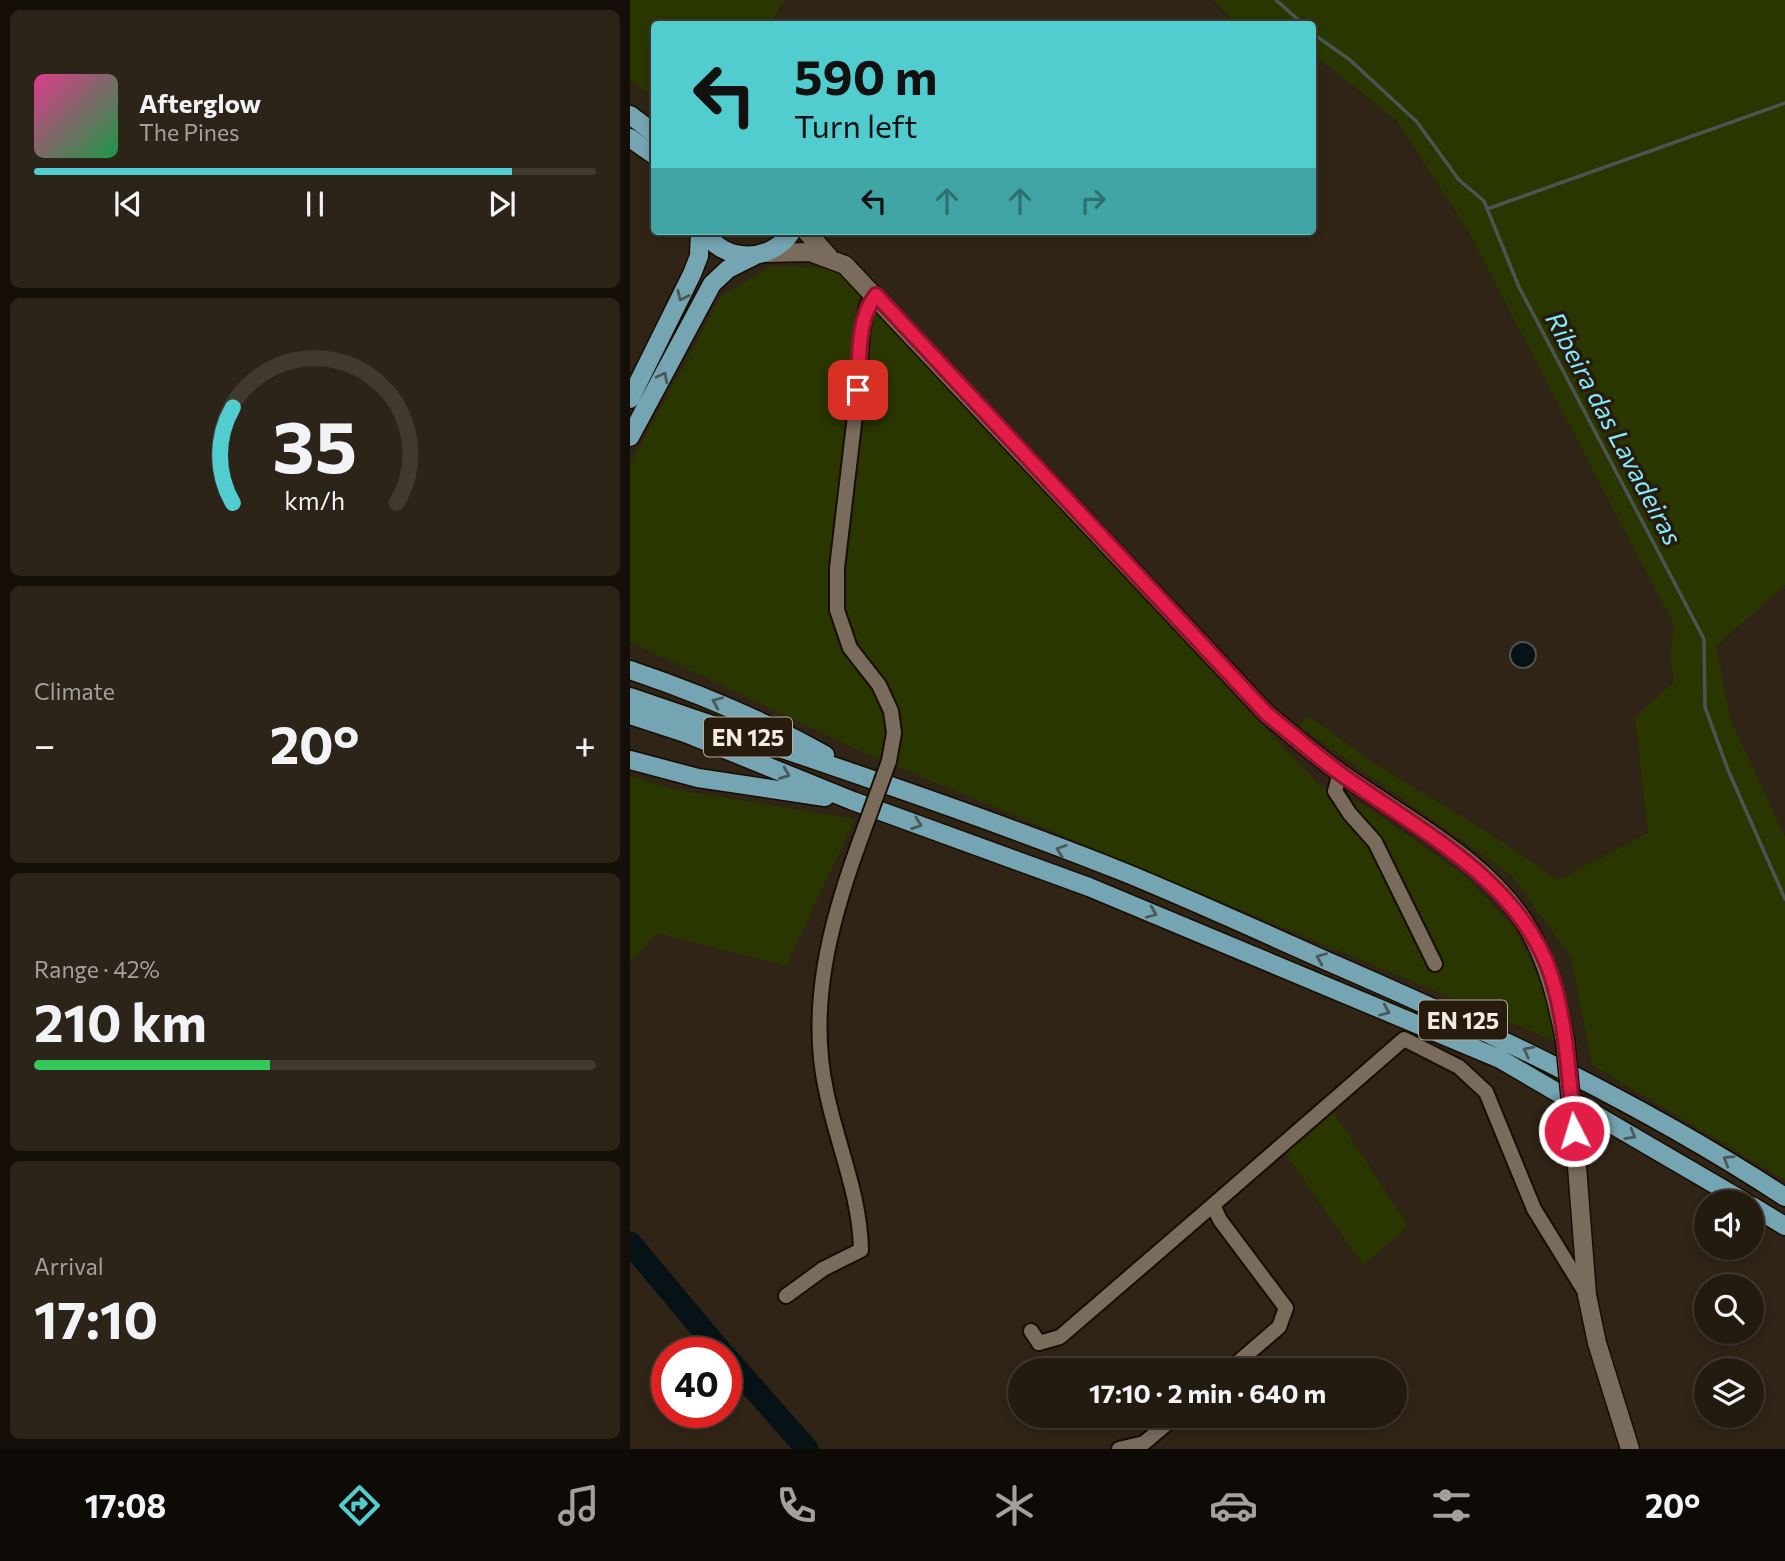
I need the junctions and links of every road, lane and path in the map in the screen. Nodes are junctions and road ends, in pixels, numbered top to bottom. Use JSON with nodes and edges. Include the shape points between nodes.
{"nodes":[{"id":1,"x":630,"y":115,"type":"edge"},
{"id":2,"x":651,"y":131,"type":"edge"},
{"id":3,"x":630,"y":138,"type":"edge"},
{"id":4,"x":651,"y":153,"type":"edge"},
{"id":5,"x":702,"y":235,"type":"edge"},
{"id":6,"x":706,"y":235,"type":"edge"},
{"id":7,"x":789,"y":235,"type":"edge"},
{"id":8,"x":810,"y":235,"type":"edge"},
{"id":9,"x":760,"y":255,"type":"junction"},
{"id":10,"x":829,"y":257,"type":"junction"},
{"id":11,"x":876,"y":295,"type":"junction"},
{"id":12,"x":630,"y":399,"type":"edge"},
{"id":13,"x":630,"y":437,"type":"edge"},
{"id":14,"x":630,"y":670,"type":"edge"},
{"id":15,"x":630,"y":697,"type":"edge"},
{"id":16,"x":630,"y":715,"type":"edge"},
{"id":17,"x":630,"y":760,"type":"edge"},
{"id":18,"x":1340,"y":773,"type":"junction"},
{"id":19,"x":865,"y":778,"type":"junction"},
{"id":20,"x":853,"y":801,"type":"junction"},
{"id":21,"x":1436,"y":964,"type":"dead end"},
{"id":22,"x":1724,"y":1190,"type":"edge"},
{"id":23,"x":1785,"y":1197,"type":"edge"},
{"id":24,"x":1213,"y":1205,"type":"junction"},
{"id":25,"x":1764,"y":1213,"type":"edge"},
{"id":26,"x":1785,"y":1226,"type":"edge"},
{"id":27,"x":1553,"y":1244,"type":"junction"},
{"id":28,"x":1582,"y":1252,"type":"junction"},
{"id":29,"x":1587,"y":1295,"type":"junction"},
{"id":30,"x":786,"y":1296,"type":"dead end"},
{"id":31,"x":1031,"y":1331,"type":"dead end"},
{"id":32,"x":1243,"y":1358,"type":"edge"},
{"id":33,"x":1162,"y":1428,"type":"edge"},
{"id":34,"x":1118,"y":1449,"type":"edge"},
{"id":35,"x":1630,"y":1449,"type":"edge"}],
"edges":[{"from":1,"to":2,"type":"main road"},
{"from":3,"to":4,"type":"main road"},
{"from":5,"to":12,"type":"main road","one_way":true,"via":[[692,274]]},
{"from":6,"to":9,"type":"main road","via":[[737,255]]},
{"from":7,"to":9,"type":"main road","via":[[780,246]]},
{"from":8,"to":10,"type":"street"},
{"from":9,"to":10,"type":"street","via":[[810,252]]},
{"from":13,"to":9,"type":"main road","one_way":true,"via":[[712,284],[728,269]]},
{"from":10,"to":11,"type":"street","via":[[845,265]]},
{"from":11,"to":18,"type":"street","via":[[1267,714]]},
{"from":11,"to":30,"type":"street","bridge":true,"via":[[867,306],[862,332],[837,568],[837,610],[850,648],[879,685],[891,711],[894,733],[889,761],[832,926],[818,1024],[826,1090],[861,1225],[861,1250],[823,1269]]},
{"from":19,"to":14,"type":"main road","one_way":true,"via":[[757,719]]},
{"from":15,"to":19,"type":"main road","number":"EN 125"},
{"from":16,"to":20,"type":"main road","number":"EN 125","one_way":true},
{"from":17,"to":20,"type":"main road","via":[[698,778]]},
{"from":18,"to":21,"type":"street","via":[[1335,791],[1375,842]]},
{"from":18,"to":28,"type":"street","bridge":true,"via":[[1490,882],[1527,928],[1552,977],[1565,1040]]},
{"from":23,"to":19,"type":"main road","number":"EN 125","one_way":true,"via":[[1601,1088],[1487,1030],[1125,873]]},
{"from":20,"to":22,"type":"main road","number":"EN 125","one_way":true,"via":[[1089,887],[1500,1059]]},
{"from":24,"to":27,"type":"street","via":[[1404,1039],[1459,1067],[1486,1092]]},
{"from":24,"to":31,"type":"street","via":[[1060,1337],[1039,1343]]},
{"from":24,"to":32,"type":"street","via":[[1286,1308],[1279,1326]]},
{"from":25,"to":26,"type":"main road"},
{"from":27,"to":28,"type":"street"},
{"from":27,"to":29,"type":"street"},
{"from":28,"to":29,"type":"street"},
{"from":29,"to":35,"type":"street"},
{"from":33,"to":34,"type":"street","via":[[1144,1443]]}]}
